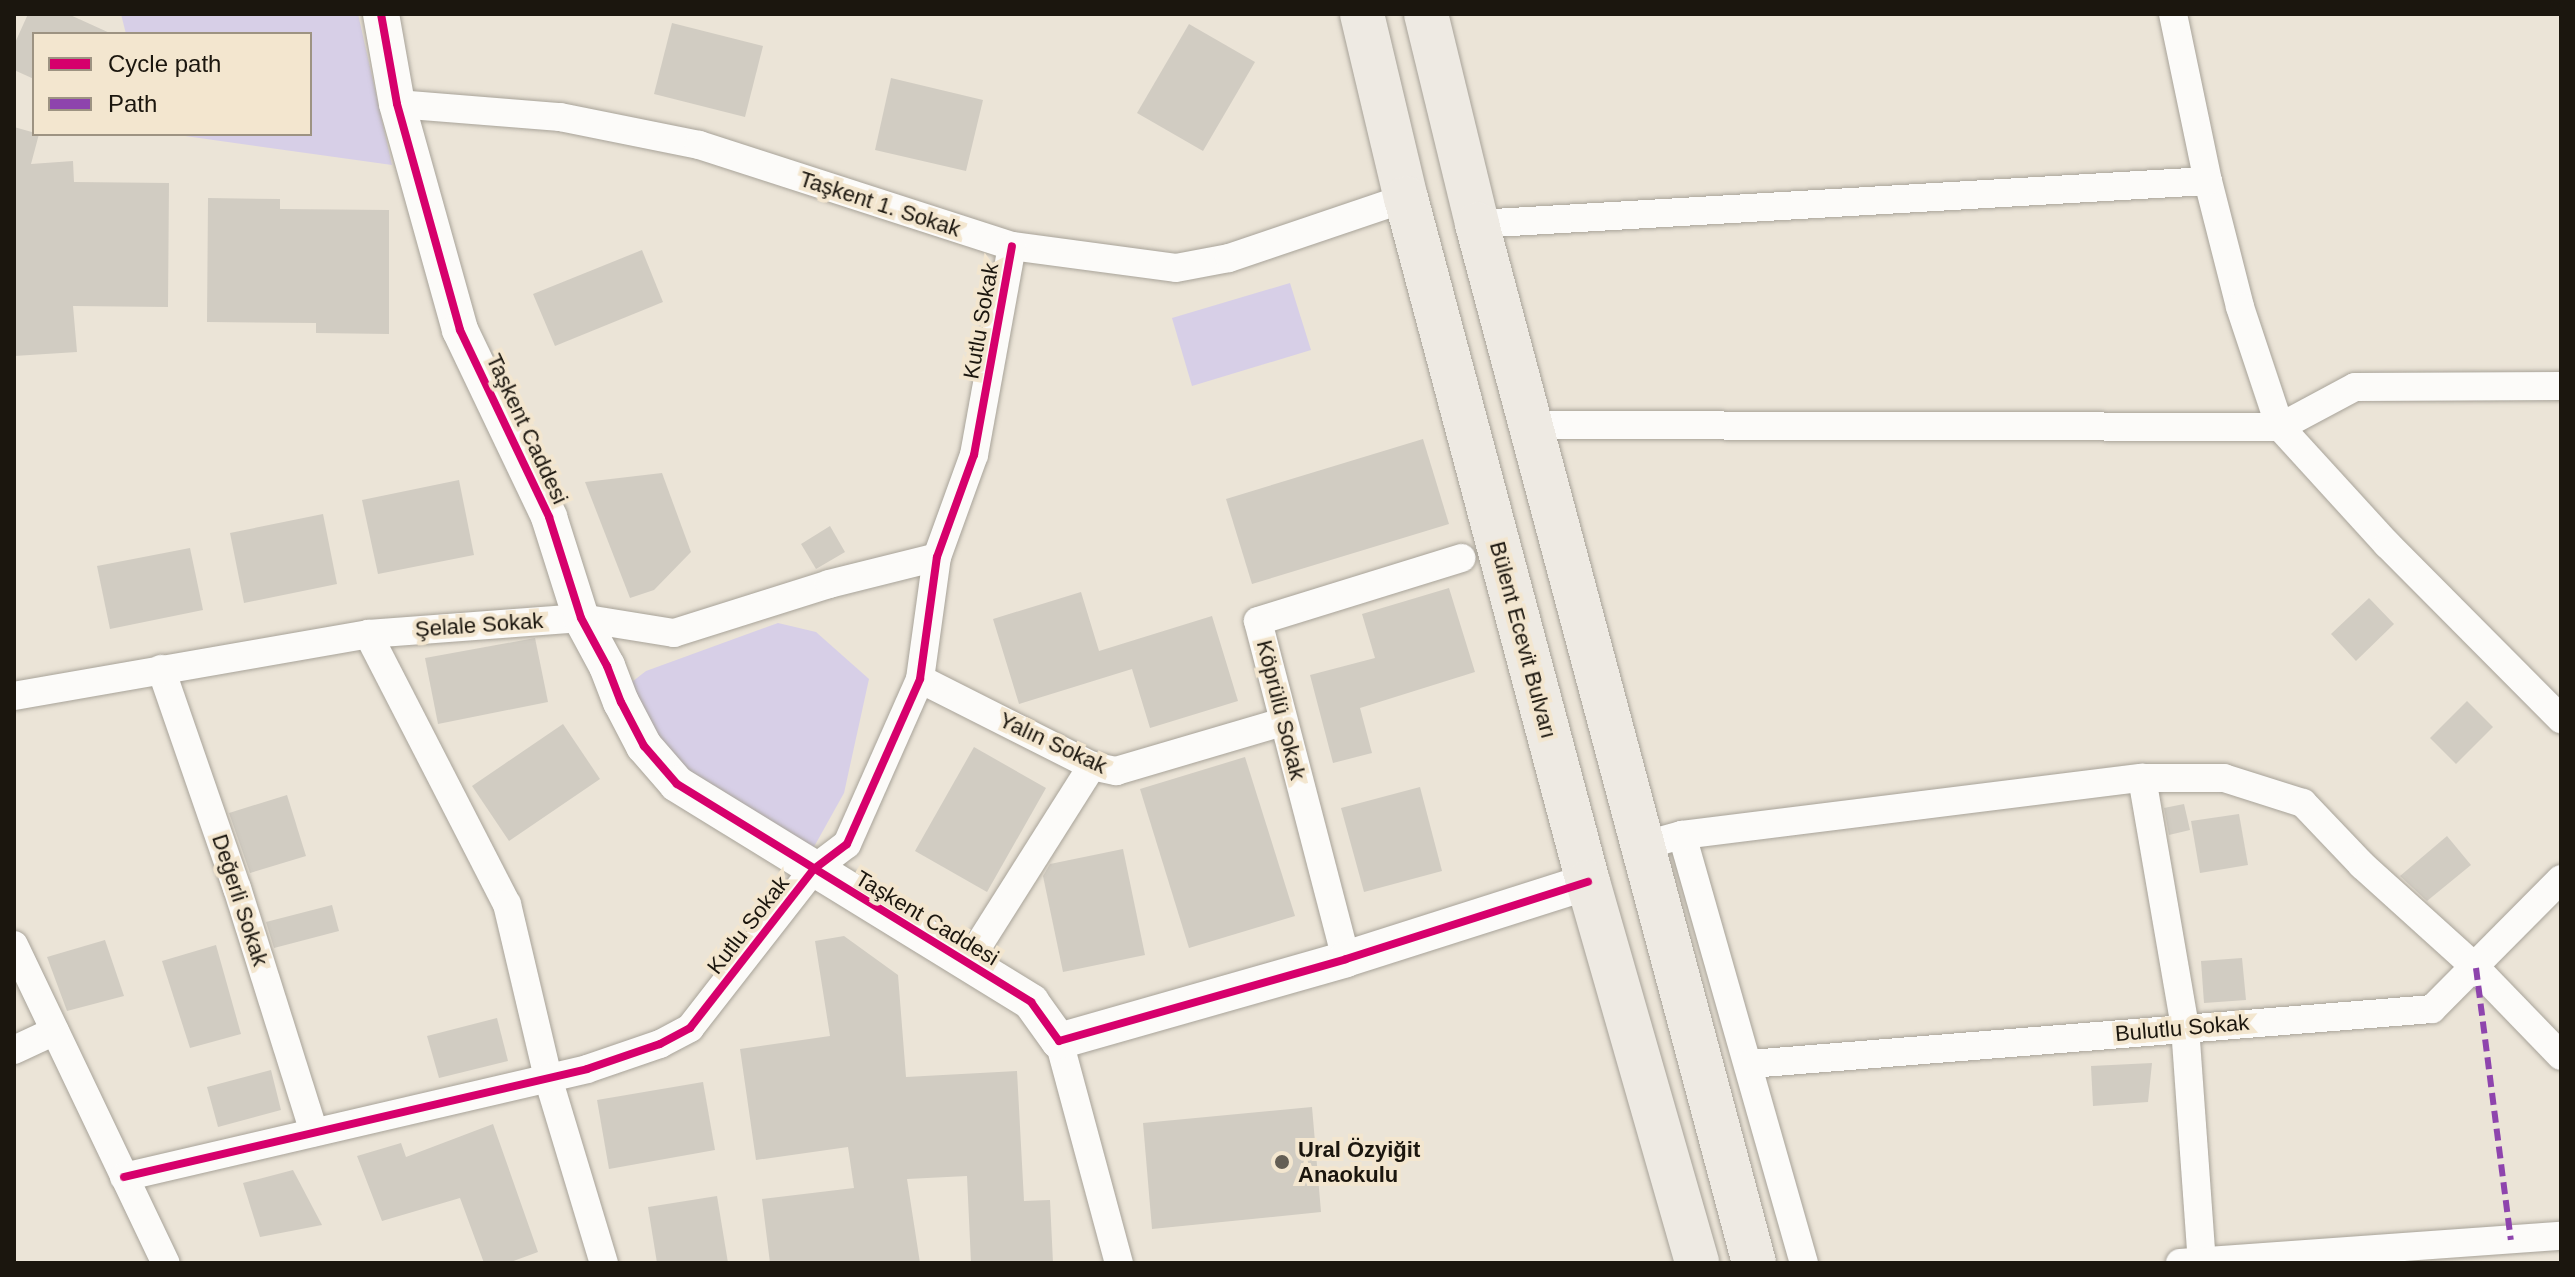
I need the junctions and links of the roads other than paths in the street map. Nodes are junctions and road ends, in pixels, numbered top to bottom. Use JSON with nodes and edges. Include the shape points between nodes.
{"nodes":[{"id":1,"x":381,"y":14,"type":"edge"},
{"id":2,"x":1362,"y":14,"type":"edge"},
{"id":3,"x":1426,"y":14,"type":"edge"},
{"id":4,"x":2173,"y":14,"type":"edge"},
{"id":5,"x":397,"y":104,"type":"junction"},
{"id":6,"x":2208,"y":181,"type":"junction"},
{"id":7,"x":1406,"y":198,"type":"junction"},
{"id":8,"x":1477,"y":224,"type":"junction"},
{"id":9,"x":1012,"y":246,"type":"junction"},
{"id":10,"x":2561,"y":386,"type":"edge"},
{"id":11,"x":1530,"y":425,"type":"junction"},
{"id":12,"x":2280,"y":427,"type":"junction"},
{"id":13,"x":937,"y":557,"type":"junction"},
{"id":14,"x":1461,"y":558,"type":"dead end"},
{"id":15,"x":581,"y":618,"type":"junction"},
{"id":16,"x":368,"y":634,"type":"junction"},
{"id":17,"x":161,"y":669,"type":"junction"},
{"id":18,"x":920,"y":679,"type":"junction"},
{"id":19,"x":14,"y":696,"type":"edge"},
{"id":20,"x":2561,"y":719,"type":"edge"},
{"id":21,"x":1283,"y":722,"type":"junction"},
{"id":22,"x":1092,"y":766,"type":"junction"},
{"id":23,"x":2142,"y":778,"type":"junction"},
{"id":24,"x":1662,"y":840,"type":"junction"},
{"id":25,"x":814,"y":869,"type":"junction"},
{"id":26,"x":2561,"y":879,"type":"edge"},
{"id":27,"x":1588,"y":882,"type":"junction"},
{"id":28,"x":14,"y":945,"type":"edge"},
{"id":29,"x":1346,"y":959,"type":"junction"},
{"id":30,"x":968,"y":962,"type":"junction"},
{"id":31,"x":2476,"y":968,"type":"junction"},
{"id":32,"x":2185,"y":1027,"type":"junction"},
{"id":33,"x":55,"y":1031,"type":"junction"},
{"id":34,"x":1059,"y":1041,"type":"junction"},
{"id":35,"x":14,"y":1050,"type":"edge"},
{"id":36,"x":2561,"y":1056,"type":"edge"},
{"id":37,"x":1750,"y":1064,"type":"junction"},
{"id":38,"x":548,"y":1078,"type":"junction"},
{"id":39,"x":314,"y":1132,"type":"junction"},
{"id":40,"x":124,"y":1177,"type":"junction"},
{"id":41,"x":2561,"y":1236,"type":"edge"},
{"id":42,"x":2510,"y":1251,"type":"edge"},
{"id":43,"x":2191,"y":1262,"type":"edge"},
{"id":44,"x":166,"y":1263,"type":"edge"},
{"id":45,"x":604,"y":1263,"type":"edge"},
{"id":46,"x":1119,"y":1263,"type":"edge"},
{"id":47,"x":1697,"y":1263,"type":"edge"},
{"id":48,"x":1754,"y":1263,"type":"edge"},
{"id":49,"x":1804,"y":1263,"type":"edge"}],
"edges":[{"from":1,"to":5,"type":"street","name":"Taşkent Caddesi"},
{"from":2,"to":7,"type":"main road","name":"Bülent Ecevit Bulvarı"},
{"from":3,"to":8,"type":"main road"},
{"from":4,"to":6,"type":"street"},
{"from":5,"to":9,"type":"street","name":"Taşkent 1. Sokak","via":[[560,117],[699,145]]},
{"from":5,"to":15,"type":"street","name":"Taşkent Caddesi","via":[[460,330],[549,517]]},
{"from":6,"to":8,"type":"street"},
{"from":6,"to":12,"type":"street","via":[[2240,307]]},
{"from":7,"to":9,"type":"street","name":"Taşkent 1. Sokak","via":[[1229,258],[1176,268]]},
{"from":7,"to":27,"type":"main road","name":"Bülent Ecevit Bulvarı"},
{"from":8,"to":11,"type":"main road"},
{"from":9,"to":13,"type":"street","name":"Kutlu Sokak","via":[[974,455]]},
{"from":10,"to":12,"type":"street","via":[[2355,387]]},
{"from":11,"to":12,"type":"street"},
{"from":11,"to":24,"type":"main road"},
{"from":12,"to":20,"type":"street","via":[[2387,544]]},
{"from":13,"to":15,"type":"street","name":"Şelale Sokak","via":[[829,584],[674,633]]},
{"from":13,"to":18,"type":"street","name":"Kutlu Sokak"},
{"from":14,"to":21,"type":"street","name":"Köprülü Sokak","via":[[1258,621]]},
{"from":15,"to":16,"type":"street","name":"Şelale Sokak"},
{"from":15,"to":25,"type":"street","name":"Taşkent Caddesi","via":[[644,746],[677,784]]},
{"from":16,"to":17,"type":"street","name":"Şelale Sokak"},
{"from":16,"to":38,"type":"street","via":[[507,904]]},
{"from":17,"to":19,"type":"street","name":"Şelale Sokak"},
{"from":17,"to":39,"type":"street","name":"Değerli Sokak"},
{"from":18,"to":22,"type":"street","name":"Yalın Sokak"},
{"from":18,"to":25,"type":"street","name":"Kutlu Sokak","via":[[847,844]]},
{"from":21,"to":22,"type":"street","name":"Yalın Sokak","via":[[1116,771]]},
{"from":21,"to":29,"type":"street","name":"Köprülü Sokak"},
{"from":22,"to":30,"type":"street"},
{"from":23,"to":24,"type":"street"},
{"from":23,"to":31,"type":"street","via":[[2224,778],[2303,803],[2362,865]]},
{"from":23,"to":32,"type":"street"},
{"from":24,"to":37,"type":"street"},
{"from":24,"to":48,"type":"main road"},
{"from":25,"to":30,"type":"street","name":"Taşkent Caddesi"},
{"from":25,"to":38,"type":"street","name":"Kutlu Sokak","via":[[690,1028],[660,1044]]},
{"from":26,"to":31,"type":"street","name":"Bulutlu Sokak"},
{"from":27,"to":29,"type":"street"},
{"from":27,"to":47,"type":"main road","name":"Bülent Ecevit Bulvarı"},
{"from":28,"to":33,"type":"street"},
{"from":29,"to":34,"type":"street"},
{"from":30,"to":34,"type":"street","name":"Taşkent Caddesi","via":[[1031,1002]]},
{"from":31,"to":32,"type":"street","name":"Bulutlu Sokak","via":[[2432,1009]]},
{"from":31,"to":36,"type":"street"},
{"from":32,"to":37,"type":"street","name":"Bulutlu Sokak"},
{"from":32,"to":43,"type":"street"},
{"from":33,"to":35,"type":"street"},
{"from":33,"to":40,"type":"street"},
{"from":34,"to":46,"type":"street"},
{"from":37,"to":49,"type":"street"},
{"from":38,"to":39,"type":"street","name":"Kutlu Sokak"},
{"from":38,"to":45,"type":"street"},
{"from":39,"to":40,"type":"street","name":"Kutlu Sokak"},
{"from":40,"to":44,"type":"street"},
{"from":41,"to":42,"type":"street"},
{"from":42,"to":43,"type":"street"}]}
